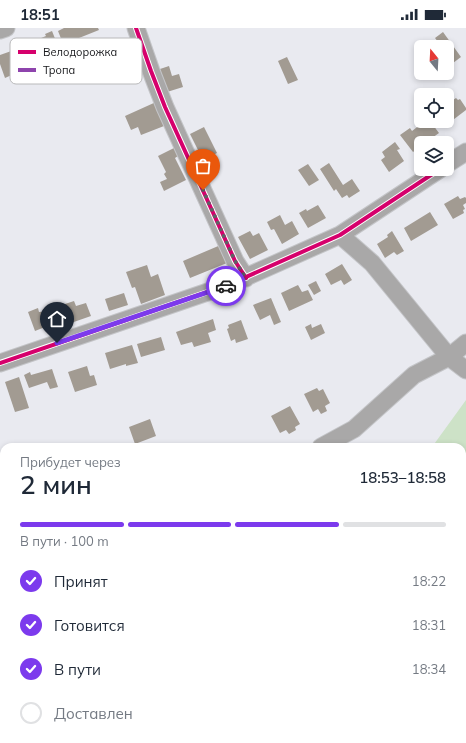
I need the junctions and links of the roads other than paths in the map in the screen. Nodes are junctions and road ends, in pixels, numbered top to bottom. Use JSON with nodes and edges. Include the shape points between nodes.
{"nodes":[{"id":1,"x":6,"y":28,"type":"edge"},
{"id":2,"x":136,"y":28,"type":"edge"},
{"id":3,"x":0,"y":30,"type":"edge"},
{"id":4,"x":139,"y":38,"type":"edge"},
{"id":5,"x":142,"y":45,"type":"edge"},
{"id":6,"x":466,"y":152,"type":"edge"},
{"id":7,"x":454,"y":160,"type":"edge"},
{"id":8,"x":429,"y":176,"type":"edge"},
{"id":9,"x":340,"y":234,"type":"junction"},
{"id":10,"x":246,"y":278,"type":"junction"},
{"id":11,"x":466,"y":343,"type":"edge"},
{"id":12,"x":450,"y":357,"type":"junction"},
{"id":13,"x":0,"y":363,"type":"edge"},
{"id":14,"x":466,"y":370,"type":"edge"},
{"id":15,"x":328,"y":443,"type":"edge"}],
"edges":[{"from":1,"to":3,"type":"street"},
{"from":2,"to":4,"type":"street"},
{"from":5,"to":10,"type":"street","via":[[165,107],[235,261]]},
{"from":6,"to":7,"type":"street"},
{"from":8,"to":9,"type":"street"},
{"from":9,"to":10,"type":"street"},
{"from":9,"to":12,"type":"street","via":[[372,263]]},
{"from":10,"to":13,"type":"street"},
{"from":11,"to":12,"type":"street"},
{"from":12,"to":14,"type":"street"},
{"from":12,"to":15,"type":"street","via":[[414,375],[354,429]]}]}
